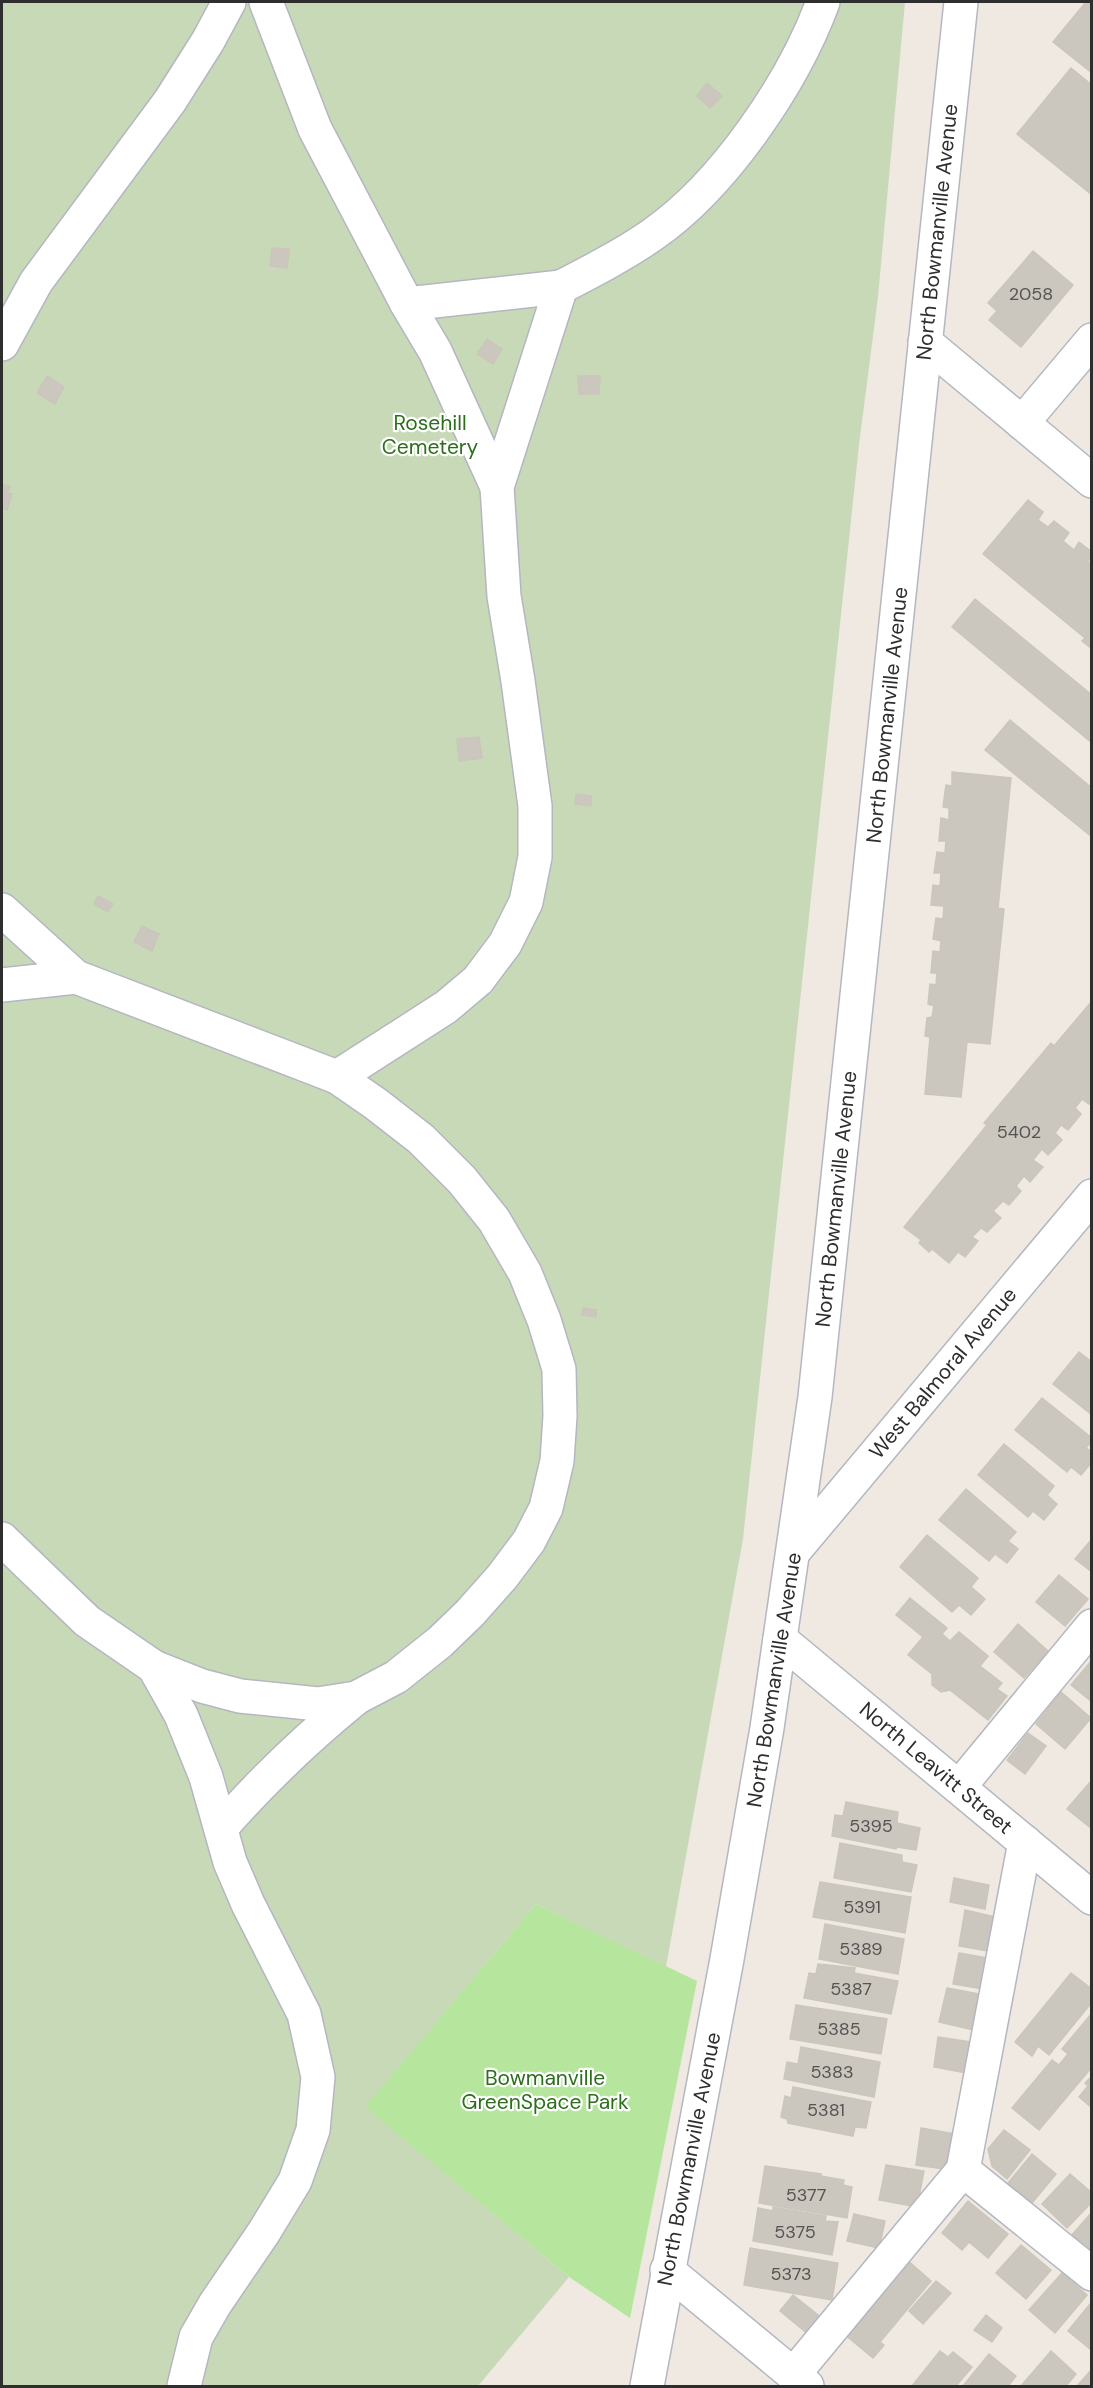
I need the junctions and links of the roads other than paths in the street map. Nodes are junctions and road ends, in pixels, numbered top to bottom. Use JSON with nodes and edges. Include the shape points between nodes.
{"nodes":[{"id":1,"x":229,"y":2,"type":"edge"},
{"id":2,"x":266,"y":2,"type":"edge"},
{"id":3,"x":823,"y":2,"type":"edge"},
{"id":4,"x":961,"y":2,"type":"edge"},
{"id":5,"x":561,"y":287,"type":"junction"},
{"id":6,"x":407,"y":304,"type":"junction"},
{"id":7,"x":1092,"y":340,"type":"edge"},
{"id":8,"x":925,"y":342,"type":"junction"},
{"id":9,"x":2,"y":344,"type":"edge"},
{"id":10,"x":1022,"y":423,"type":"junction"},
{"id":11,"x":1092,"y":481,"type":"edge"},
{"id":12,"x":497,"y":487,"type":"junction"},
{"id":13,"x":2,"y":910,"type":"edge"},
{"id":14,"x":76,"y":976,"type":"junction"},
{"id":15,"x":2,"y":985,"type":"edge"},
{"id":16,"x":337,"y":1077,"type":"junction"},
{"id":17,"x":1092,"y":1196,"type":"edge"},
{"id":18,"x":2,"y":1539,"type":"edge"},
{"id":19,"x":795,"y":1550,"type":"junction"},
{"id":20,"x":1092,"y":1626,"type":"edge"},
{"id":21,"x":780,"y":1639,"type":"junction"},
{"id":22,"x":154,"y":1667,"type":"junction"},
{"id":23,"x":356,"y":1698,"type":"junction"},
{"id":24,"x":959,"y":1787,"type":"junction"},
{"id":25,"x":220,"y":1828,"type":"junction"},
{"id":26,"x":1025,"y":1842,"type":"junction"},
{"id":27,"x":1092,"y":1898,"type":"edge"},
{"id":28,"x":963,"y":2169,"type":"junction"},
{"id":29,"x":667,"y":2270,"type":"junction"},
{"id":30,"x":1092,"y":2274,"type":"edge"},
{"id":31,"x":800,"y":2380,"type":"edge"},
{"id":32,"x":184,"y":2386,"type":"edge"},
{"id":33,"x":646,"y":2386,"type":"edge"}],
"edges":[{"from":1,"to":9,"type":"street","via":[[170,101],[36,282]]},
{"from":2,"to":6,"type":"street","via":[[315,129]]},
{"from":3,"to":5,"type":"street","via":[[793,64],[740,149],[692,202],[654,234]]},
{"from":4,"to":8,"type":"street","name":"North Bowmanville Avenue"},
{"from":5,"to":6,"type":"street"},
{"from":5,"to":12,"type":"street"},
{"from":6,"to":12,"type":"street","via":[[435,351]]},
{"from":7,"to":10,"type":"street"},
{"from":8,"to":10,"type":"street"},
{"from":8,"to":19,"type":"street","name":"North Bowmanville Avenue","via":[[817,1385]]},
{"from":10,"to":11,"type":"street"},
{"from":12,"to":16,"type":"street","via":[[504,596],[535,806],[535,856],[526,902],[506,944],[478,980],[446,1007]]},
{"from":13,"to":14,"type":"street"},
{"from":14,"to":15,"type":"street"},
{"from":14,"to":16,"type":"street"},
{"from":16,"to":23,"type":"street","via":[[421,1139],[462,1180],[494,1220],[525,1273],[559,1369],[557,1461],[546,1508],[528,1541],[496,1584],[440,1642],[396,1677]]},
{"from":17,"to":19,"type":"street","name":"West Balmoral Avenue"},
{"from":18,"to":22,"type":"street","via":[[87,1621]]},
{"from":19,"to":21,"type":"street","name":"North Bowmanville Avenue"},
{"from":20,"to":24,"type":"street"},
{"from":21,"to":24,"type":"street","name":"North Leavitt Street"},
{"from":21,"to":29,"type":"street","name":"North Bowmanville Avenue","via":[[727,1959]]},
{"from":22,"to":23,"type":"street","via":[[240,1696],[318,1704]]},
{"from":22,"to":25,"type":"street","via":[[181,1715],[206,1776]]},
{"from":23,"to":25,"type":"street","via":[[313,1732]]},
{"from":24,"to":26,"type":"street","name":"North Leavitt Street"},
{"from":25,"to":32,"type":"street","via":[[248,1904],[304,2014],[318,2077],[313,2130],[295,2181],[196,2337]]},
{"from":26,"to":27,"type":"street","name":"North Leavitt Street"},
{"from":26,"to":28,"type":"street"},
{"from":28,"to":30,"type":"street"},
{"from":28,"to":31,"type":"street"},
{"from":29,"to":31,"type":"street"},
{"from":29,"to":33,"type":"street","name":"North Bowmanville Avenue"}]}
